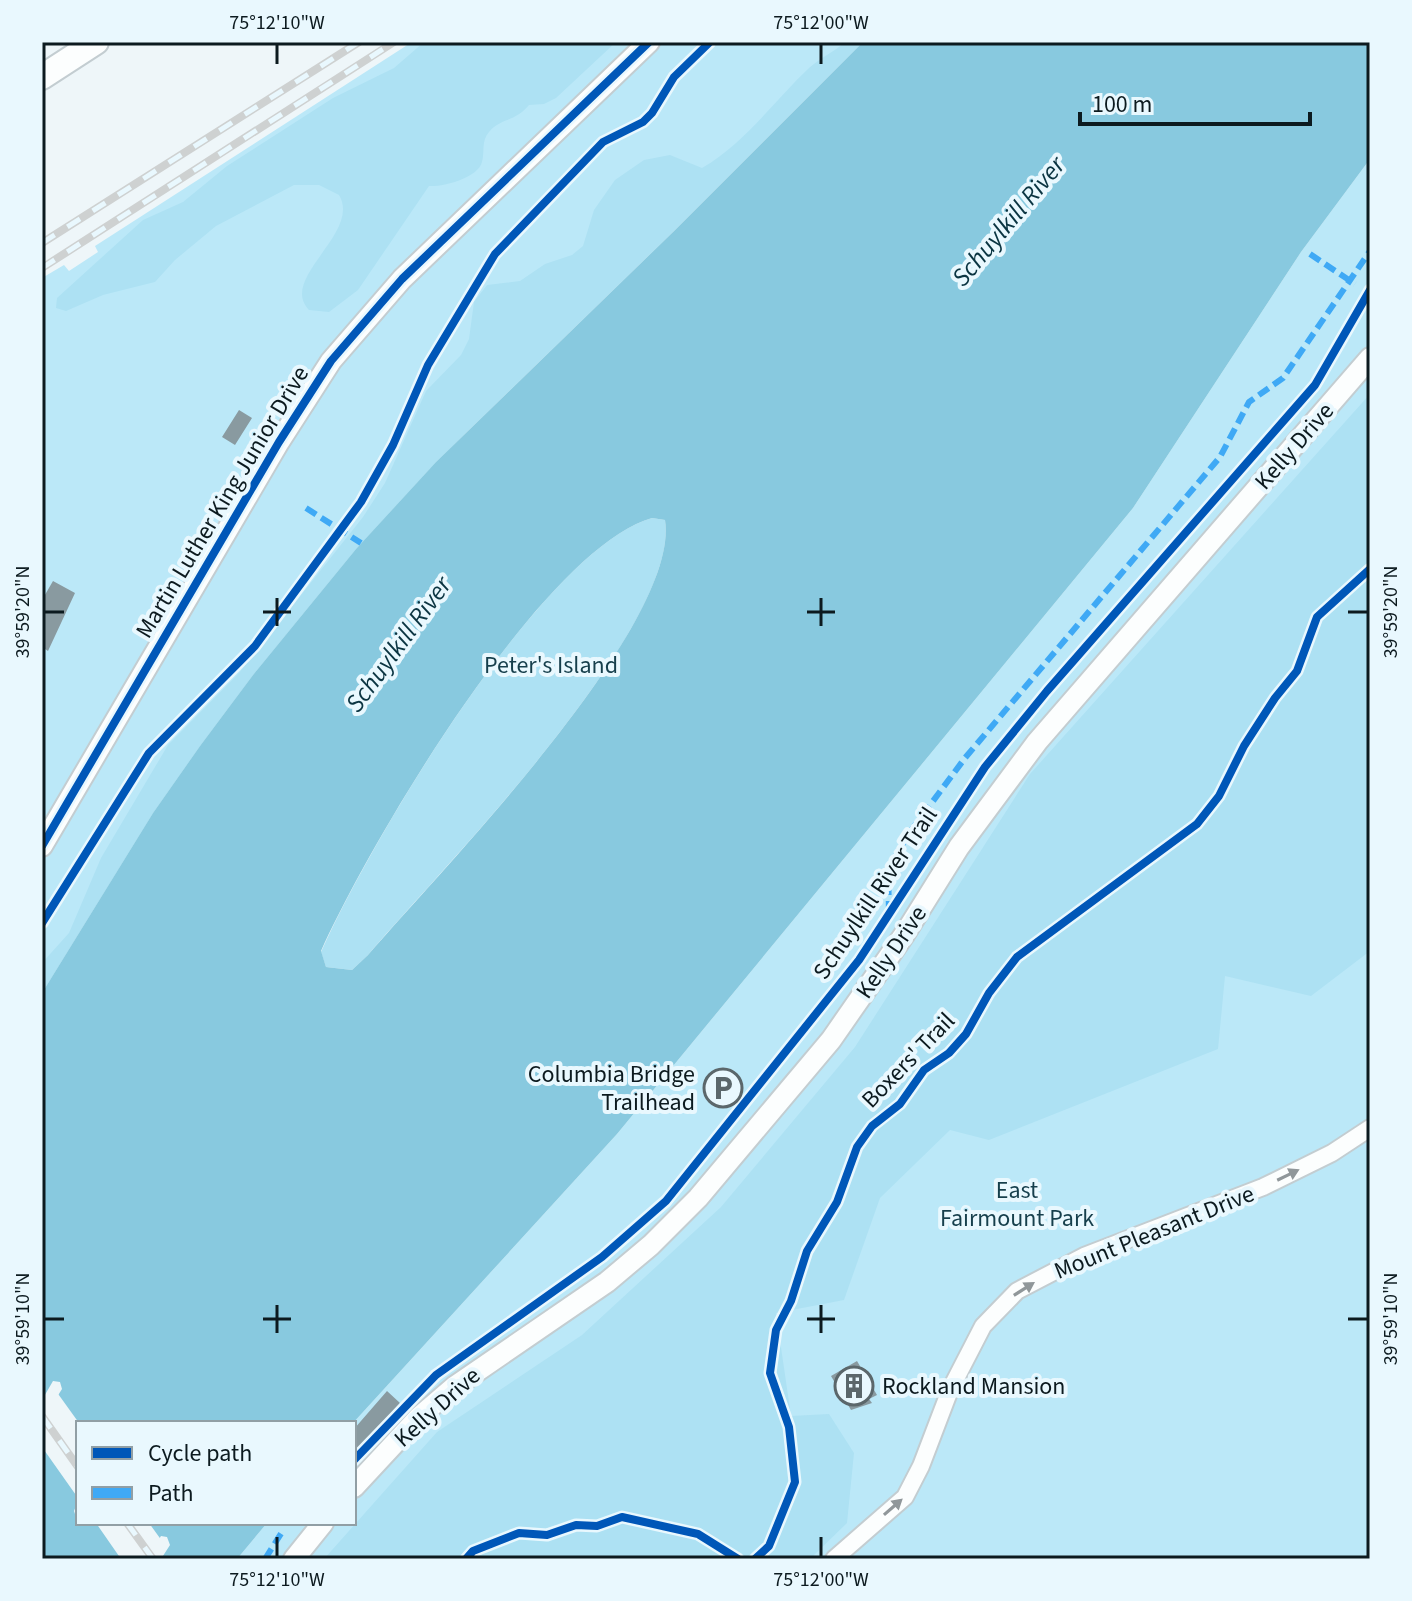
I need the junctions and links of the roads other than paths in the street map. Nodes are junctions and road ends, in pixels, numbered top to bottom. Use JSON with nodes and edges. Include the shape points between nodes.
{"nodes":[{"id":1,"x":96,"y":42,"type":"edge"},
{"id":2,"x":649,"y":42,"type":"edge"},
{"id":3,"x":42,"y":77,"type":"edge"},
{"id":4,"x":1370,"y":358,"type":"edge"},
{"id":5,"x":42,"y":846,"type":"edge"},
{"id":6,"x":1370,"y":1128,"type":"edge"},
{"id":7,"x":356,"y":1485,"type":"edge"},
{"id":8,"x":321,"y":1525,"type":"edge"},
{"id":9,"x":294,"y":1559,"type":"edge"},
{"id":10,"x":834,"y":1559,"type":"edge"}],
"edges":[{"from":1,"to":3,"type":"highway"},
{"from":2,"to":5,"type":"main road","name":"Martin Luther King Junior Drive","via":[[402,279],[331,361]]},
{"from":4,"to":7,"type":"main road","name":"Kelly Drive","via":[[1037,742],[959,847],[831,1040],[698,1198],[607,1282],[454,1387]]},
{"from":10,"to":6,"type":"street","name":"Mount Pleasant Drive","one_way":true,"via":[[905,1497],[983,1326],[1017,1291],[1084,1256],[1263,1187]]},
{"from":8,"to":9,"type":"main road"}]}
